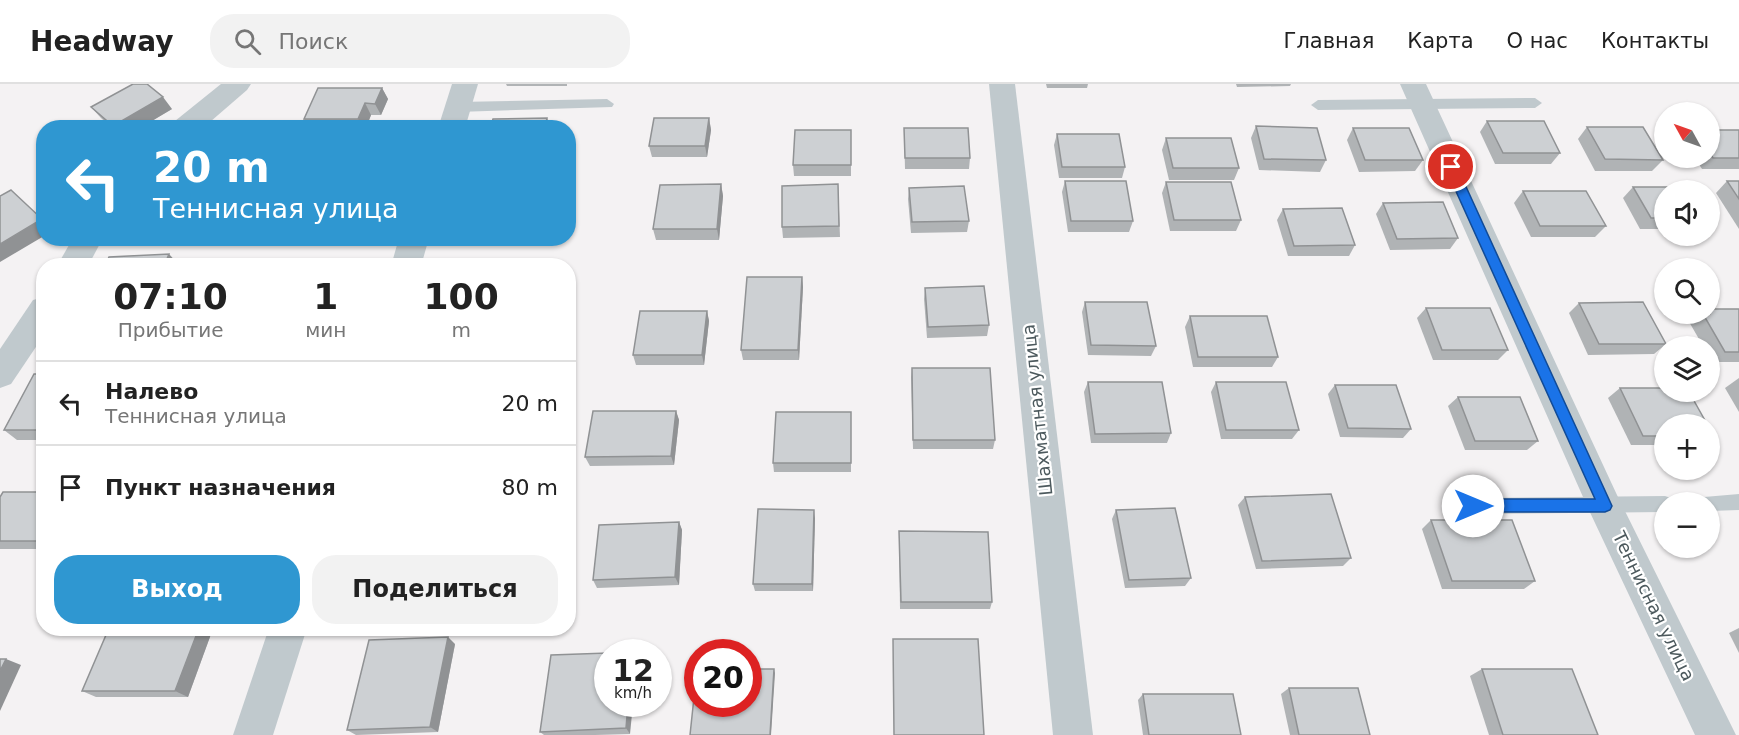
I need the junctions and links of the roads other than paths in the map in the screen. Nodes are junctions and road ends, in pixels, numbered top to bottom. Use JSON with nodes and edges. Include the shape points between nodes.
{"nodes":[{"id":1,"x":238,"y":84,"type":"edge"},
{"id":2,"x":1002,"y":84,"type":"edge"},
{"id":3,"x":1418,"y":94,"type":"edge"},
{"id":4,"x":1535,"y":103,"type":"dead end"},
{"id":5,"x":607,"y":104,"type":"dead end"},
{"id":6,"x":1318,"y":105,"type":"dead end"},
{"id":7,"x":458,"y":106,"type":"edge"},
{"id":8,"x":195,"y":120,"type":"edge"},
{"id":9,"x":36,"y":321,"type":"edge"},
{"id":10,"x":0,"y":375,"type":"edge"},
{"id":11,"x":1739,"y":502,"type":"edge"},
{"id":12,"x":1720,"y":503,"type":"edge"},
{"id":13,"x":1654,"y":504,"type":"edge"},
{"id":14,"x":1473,"y":506,"type":"dead end"},
{"id":15,"x":1605,"y":506,"type":"junction"},
{"id":16,"x":285,"y":636,"type":"edge"},
{"id":17,"x":253,"y":735,"type":"edge"},
{"id":18,"x":1073,"y":735,"type":"edge"},
{"id":19,"x":1716,"y":735,"type":"edge"}],
"edges":[{"from":1,"to":8,"type":"street"},
{"from":2,"to":18,"type":"street","name":"Шахматная улица"},
{"from":3,"to":4,"type":"lane"},
{"from":3,"to":6,"type":"lane"},
{"from":3,"to":15,"type":"street","name":"Теннисная улица"},
{"from":5,"to":7,"type":"lane"},
{"from":9,"to":10,"type":"street"},
{"from":11,"to":12,"type":"lane"},
{"from":13,"to":15,"type":"lane"},
{"from":14,"to":15,"type":"lane"},
{"from":15,"to":19,"type":"street","name":"Теннисная улица"},
{"from":16,"to":17,"type":"street"}]}
